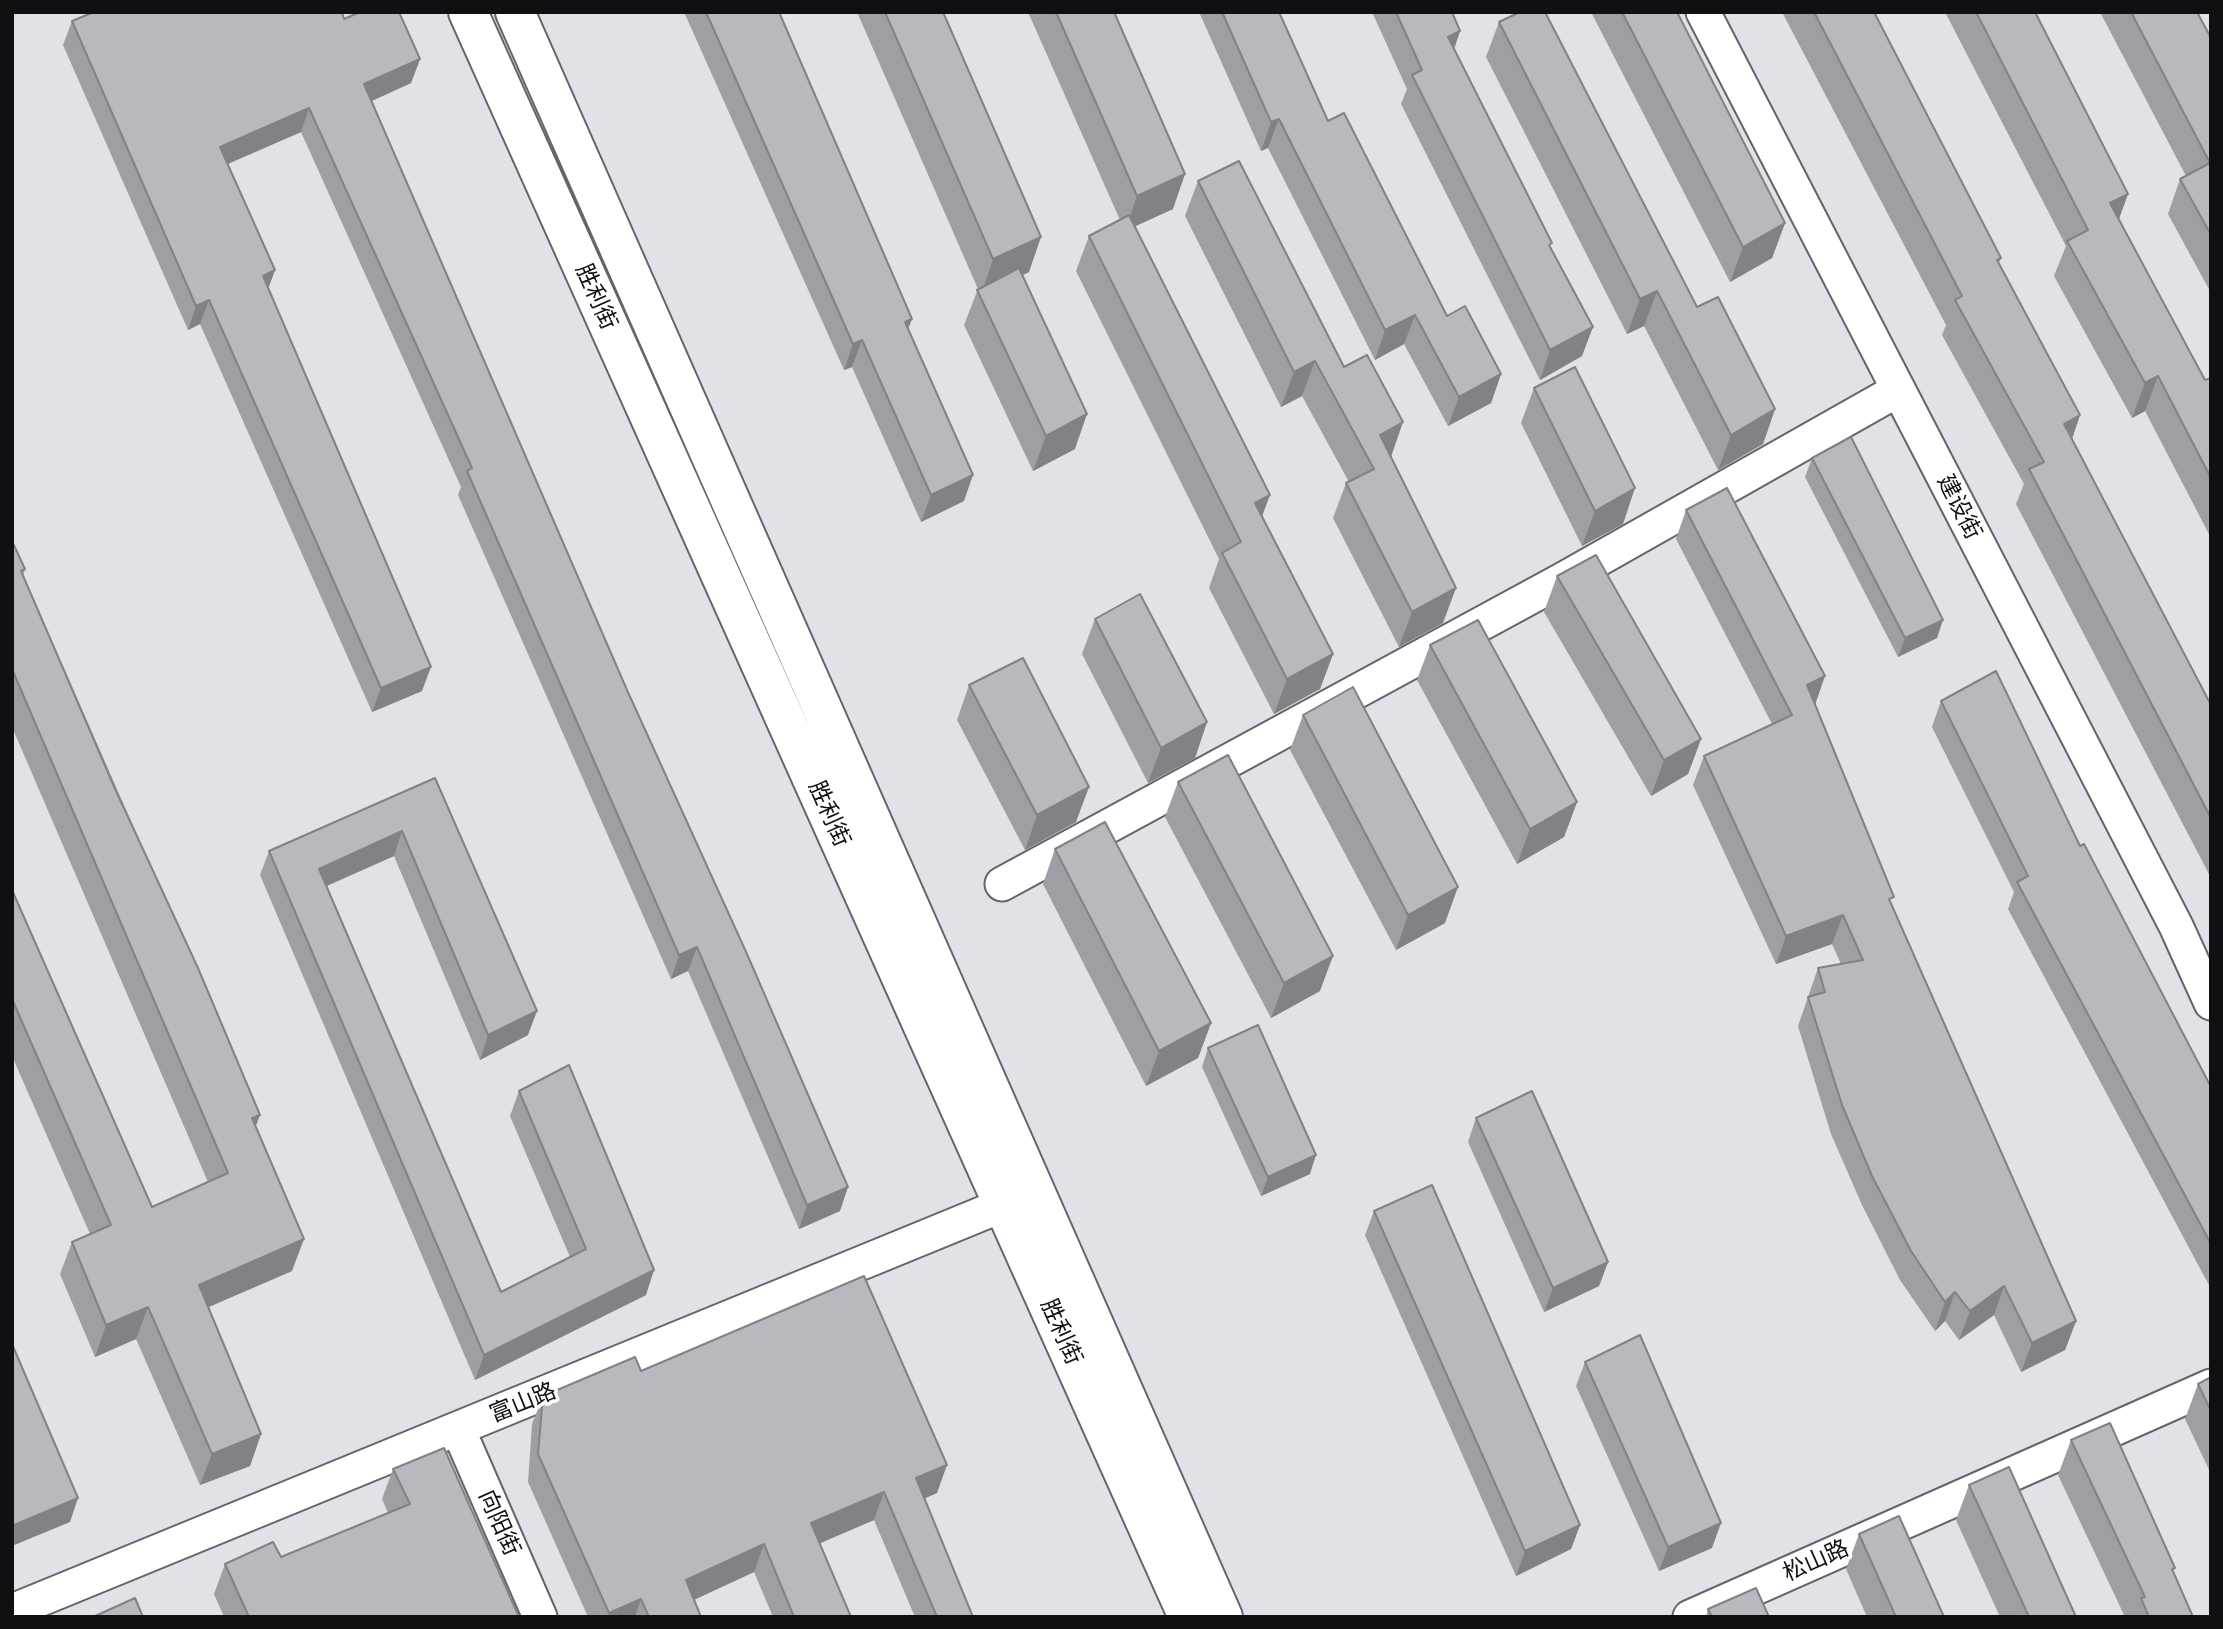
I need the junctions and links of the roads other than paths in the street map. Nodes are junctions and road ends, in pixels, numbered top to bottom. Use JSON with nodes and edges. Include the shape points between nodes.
{"nodes":[{"id":1,"x":468,"y":12,"type":"edge"},
{"id":2,"x":515,"y":12,"type":"edge"},
{"id":3,"x":1703,"y":12,"type":"edge"},
{"id":4,"x":1898,"y":390,"type":"junction"},
{"id":5,"x":1002,"y":884,"type":"dead end"},
{"id":6,"x":2211,"y":1003,"type":"edge"},
{"id":7,"x":1019,"y":1199,"type":"junction"},
{"id":8,"x":2211,"y":1386,"type":"edge"},
{"id":9,"x":458,"y":1429,"type":"junction"},
{"id":10,"x":12,"y":1611,"type":"edge"},
{"id":11,"x":540,"y":1617,"type":"edge"},
{"id":12,"x":1188,"y":1617,"type":"edge"},
{"id":13,"x":1223,"y":1617,"type":"edge"},
{"id":14,"x":1690,"y":1617,"type":"edge"}],
"edges":[{"from":1,"to":7,"type":"main road","name":"胜利街"},
{"from":2,"to":7,"type":"main road","name":"胜利街"},
{"from":3,"to":4,"type":"street","name":"建设街"},
{"from":4,"to":5,"type":"street","via":[[1562,580]]},
{"from":4,"to":6,"type":"street","name":"建设街","via":[[2176,926]]},
{"from":7,"to":9,"type":"street","name":"富山路"},
{"from":7,"to":12,"type":"main road","name":"胜利街"},
{"from":7,"to":13,"type":"main road","name":"胜利街"},
{"from":8,"to":14,"type":"street","name":"松山路"},
{"from":9,"to":10,"type":"street","name":"富山路"},
{"from":9,"to":11,"type":"street","name":"向阳街"}]}
